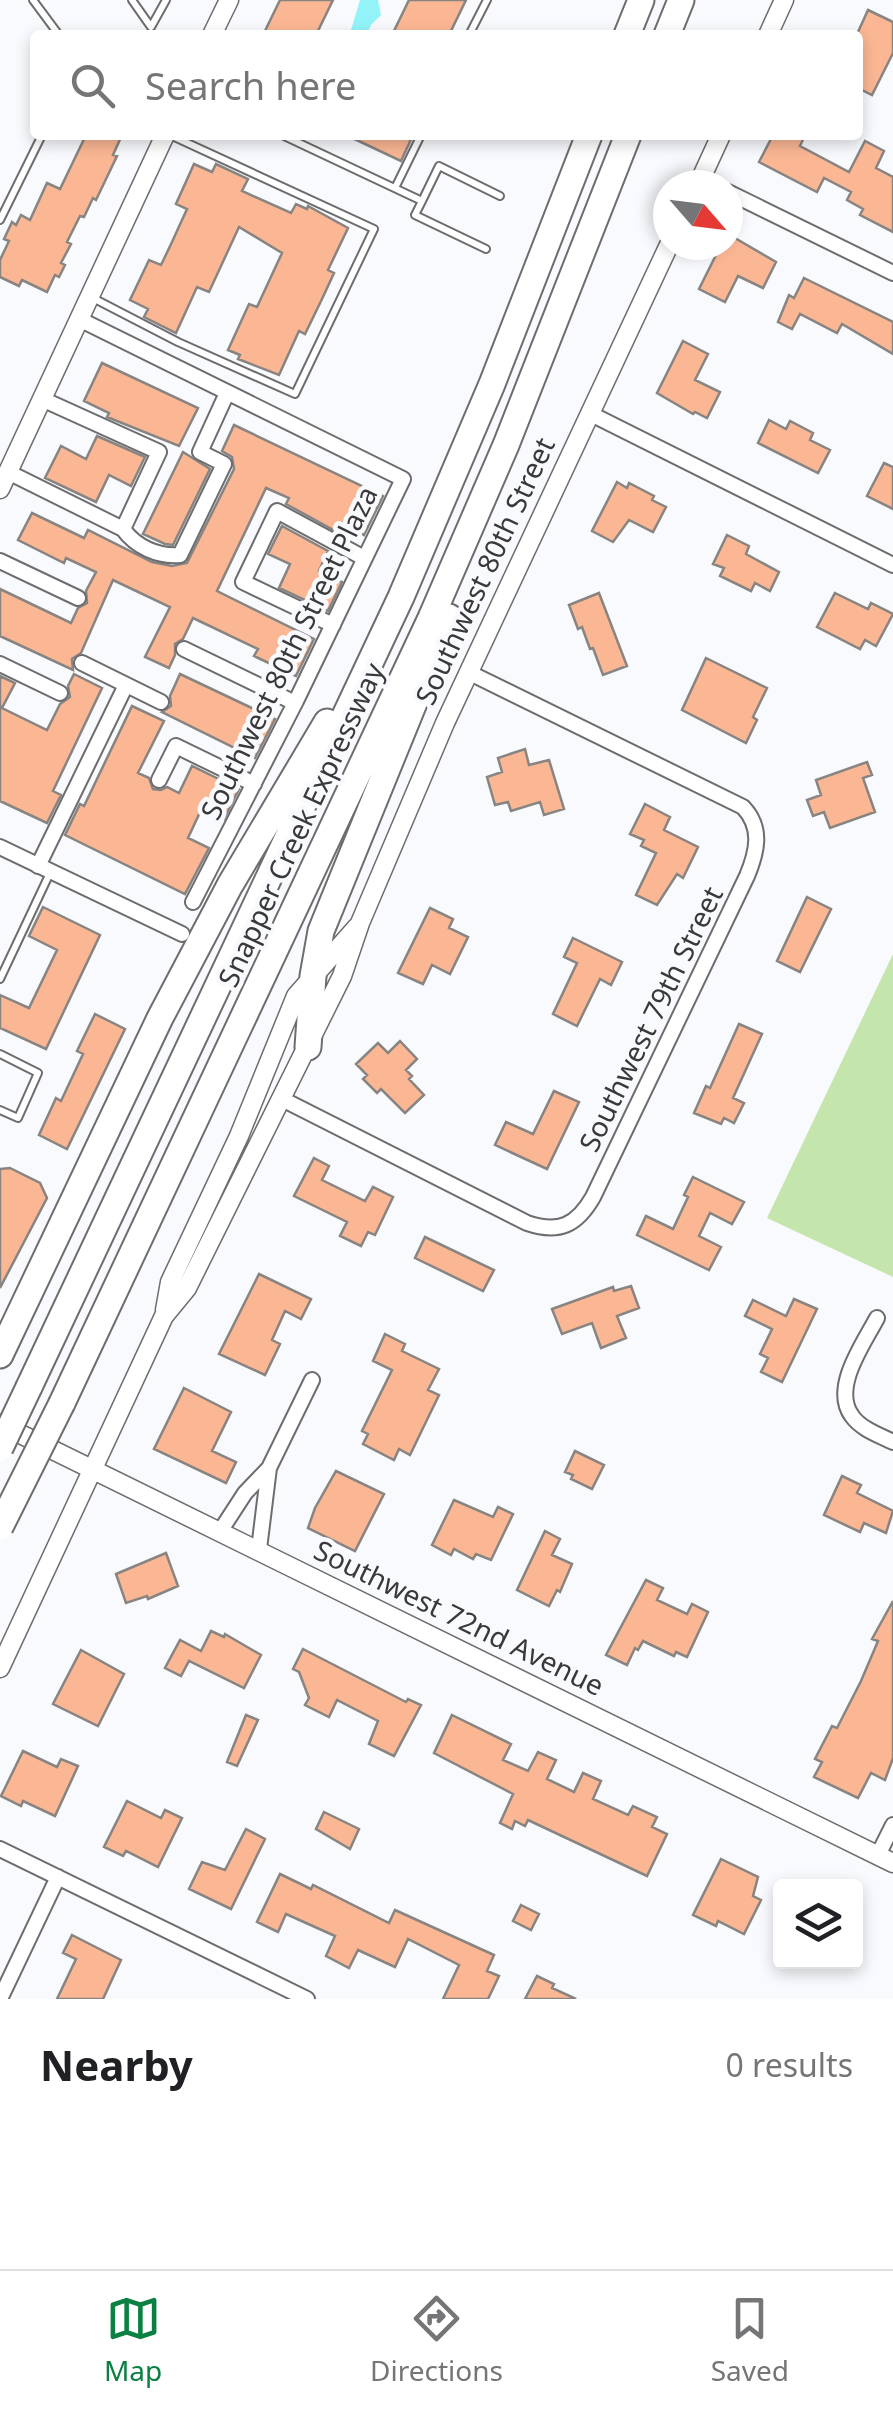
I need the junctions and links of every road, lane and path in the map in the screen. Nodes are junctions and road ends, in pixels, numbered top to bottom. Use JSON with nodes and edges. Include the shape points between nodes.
{"nodes":[{"id":1,"x":34,"y":0,"type":"edge"},
{"id":2,"x":132,"y":0,"type":"edge"},
{"id":3,"x":166,"y":0,"type":"edge"},
{"id":4,"x":229,"y":0,"type":"edge"},
{"id":5,"x":487,"y":0,"type":"edge"},
{"id":6,"x":642,"y":0,"type":"edge"},
{"id":7,"x":680,"y":0,"type":"edge"},
{"id":8,"x":784,"y":0,"type":"edge"},
{"id":9,"x":55,"y":30,"type":"edge"},
{"id":10,"x":214,"y":30,"type":"edge"},
{"id":11,"x":472,"y":30,"type":"edge"},
{"id":12,"x":629,"y":30,"type":"edge"},
{"id":13,"x":669,"y":30,"type":"edge"},
{"id":14,"x":770,"y":30,"type":"edge"},
{"id":15,"x":40,"y":140,"type":"edge"},
{"id":16,"x":166,"y":140,"type":"edge"},
{"id":17,"x":179,"y":140,"type":"edge"},
{"id":18,"x":293,"y":140,"type":"edge"},
{"id":19,"x":418,"y":140,"type":"edge"},
{"id":20,"x":586,"y":140,"type":"edge"},
{"id":21,"x":626,"y":140,"type":"edge"},
{"id":22,"x":720,"y":140,"type":"edge"},
{"id":23,"x":709,"y":170,"type":"edge"},
{"id":24,"x":394,"y":188,"type":"junction"},
{"id":25,"x":500,"y":196,"type":"dead end"},
{"id":26,"x":743,"y":199,"type":"edge"},
{"id":27,"x":422,"y":201,"type":"junction"},
{"id":28,"x":0,"y":220,"type":"edge"},
{"id":29,"x":486,"y":248,"type":"dead end"},
{"id":30,"x":663,"y":260,"type":"edge"},
{"id":31,"x":893,"y":274,"type":"edge"},
{"id":32,"x":90,"y":296,"type":"junction"},
{"id":33,"x":79,"y":319,"type":"junction"},
{"id":34,"x":227,"y":393,"type":"junction"},
{"id":35,"x":42,"y":399,"type":"junction"},
{"id":36,"x":589,"y":412,"type":"junction"},
{"id":37,"x":4,"y":480,"type":"edge"},
{"id":38,"x":482,"y":503,"type":"junction"},
{"id":39,"x":123,"y":529,"type":"junction"},
{"id":40,"x":364,"y":558,"type":"junction"},
{"id":41,"x":0,"y":561,"type":"edge"},
{"id":42,"x":893,"y":564,"type":"edge"},
{"id":43,"x":401,"y":597,"type":"junction"},
{"id":44,"x":78,"y":598,"type":"dead end"},
{"id":45,"x":333,"y":625,"type":"junction"},
{"id":46,"x":184,"y":649,"type":"dead end"},
{"id":47,"x":82,"y":663,"type":"dead end"},
{"id":48,"x":0,"y":664,"type":"edge"},
{"id":49,"x":468,"y":672,"type":"junction"},
{"id":50,"x":126,"y":685,"type":"junction"},
{"id":51,"x":60,"y":693,"type":"dead end"},
{"id":52,"x":160,"y":702,"type":"dead end"},
{"id":53,"x":295,"y":703,"type":"junction"},
{"id":54,"x":159,"y":780,"type":"dead end"},
{"id":55,"x":254,"y":784,"type":"junction"},
{"id":56,"x":0,"y":847,"type":"edge"},
{"id":57,"x":45,"y":869,"type":"junction"},
{"id":58,"x":193,"y":902,"type":"dead end"},
{"id":59,"x":360,"y":923,"type":"junction"},
{"id":60,"x":182,"y":934,"type":"dead end"},
{"id":61,"x":313,"y":976,"type":"junction"},
{"id":62,"x":0,"y":979,"type":"edge"},
{"id":63,"x":308,"y":1047,"type":"junction"},
{"id":64,"x":0,"y":1054,"type":"edge"},
{"id":65,"x":282,"y":1100,"type":"junction"},
{"id":66,"x":0,"y":1110,"type":"edge"},
{"id":67,"x":164,"y":1316,"type":"junction"},
{"id":68,"x":877,"y":1318,"type":"dead end"},
{"id":69,"x":0,"y":1356,"type":"edge"},
{"id":70,"x":312,"y":1380,"type":"dead end"},
{"id":71,"x":0,"y":1423,"type":"edge"},
{"id":72,"x":893,"y":1442,"type":"edge"},
{"id":73,"x":0,"y":1448,"type":"edge"},
{"id":74,"x":93,"y":1468,"type":"junction"},
{"id":75,"x":269,"y":1468,"type":"junction"},
{"id":76,"x":245,"y":1494,"type":"junction"},
{"id":77,"x":264,"y":1504,"type":"junction"},
{"id":78,"x":0,"y":1527,"type":"edge"},
{"id":79,"x":221,"y":1530,"type":"junction"},
{"id":80,"x":259,"y":1549,"type":"junction"},
{"id":81,"x":0,"y":1668,"type":"edge"},
{"id":82,"x":893,"y":1825,"type":"edge"},
{"id":83,"x":0,"y":1850,"type":"edge"},
{"id":84,"x":886,"y":1859,"type":"edge"},
{"id":85,"x":58,"y":1877,"type":"junction"},
{"id":86,"x":0,"y":1999,"type":"edge"},
{"id":87,"x":306,"y":1999,"type":"edge"}],
"edges":[{"from":1,"to":9,"type":"lane"},
{"from":2,"to":3,"type":"lane","via":[[151,28]]},
{"from":4,"to":10,"type":"street"},
{"from":5,"to":11,"type":"lane"},
{"from":6,"to":12,"type":"highway"},
{"from":7,"to":13,"type":"highway"},
{"from":8,"to":14,"type":"street"},
{"from":15,"to":28,"type":"lane"},
{"from":16,"to":32,"type":"street"},
{"from":17,"to":32,"type":"lane","via":[[374,229],[295,394]]},
{"from":18,"to":24,"type":"lane"},
{"from":19,"to":24,"type":"lane"},
{"from":20,"to":43,"type":"highway","name":"Snapper Creek Expressway"},
{"from":21,"to":38,"type":"highway","name":"Snapper Creek Expressway"},
{"from":22,"to":23,"type":"street"},
{"from":24,"to":27,"type":"lane"},
{"from":25,"to":27,"type":"lane","via":[[439,166]]},
{"from":26,"to":31,"type":"street"},
{"from":27,"to":29,"type":"lane","via":[[415,215]]},
{"from":30,"to":36,"type":"street","name":"Southwest 80th Street"},
{"from":32,"to":33,"type":"street"},
{"from":33,"to":34,"type":"street","name":"Southwest 80th Street Plaza"},
{"from":33,"to":35,"type":"street"},
{"from":34,"to":39,"type":"street","via":[[200,452],[224,464],[180,555],[148,550]]},
{"from":34,"to":40,"type":"street","name":"Southwest 80th Street Plaza","via":[[403,479]]},
{"from":35,"to":37,"type":"street"},
{"from":35,"to":39,"type":"street","via":[[159,452]]},
{"from":36,"to":42,"type":"street"},
{"from":36,"to":49,"type":"street","name":"Southwest 80th Street"},
{"from":37,"to":39,"type":"street"},
{"from":38,"to":61,"type":"highway","via":[[480,542],[330,905]]},
{"from":38,"to":78,"type":"highway","name":"Snapper Creek Expressway","bridge":true},
{"from":40,"to":45,"type":"street","name":"Southwest 80th Street Plaza"},
{"from":40,"to":45,"type":"street","via":[[276,511],[243,582]]},
{"from":41,"to":44,"type":"street"},
{"from":43,"to":69,"type":"highway","via":[[160,1018]]},
{"from":43,"to":73,"type":"highway","name":"Snapper Creek Expressway","bridge":true},
{"from":45,"to":53,"type":"street","name":"Southwest 80th Street Plaza"},
{"from":46,"to":53,"type":"street"},
{"from":47,"to":50,"type":"street"},
{"from":48,"to":51,"type":"street"},
{"from":49,"to":59,"type":"street","name":"Southwest 80th Street"},
{"from":49,"to":65,"type":"street","name":"Southwest 79th Street","via":[[734,802],[756,826],[747,876],[599,1186],[570,1225],[527,1224]]},
{"from":50,"to":52,"type":"street"},
{"from":50,"to":57,"type":"street"},
{"from":53,"to":55,"type":"street","name":"Southwest 80th Street Plaza"},
{"from":54,"to":55,"type":"street","via":[[176,746]]},
{"from":55,"to":58,"type":"street","name":"Southwest 80th Street Plaza"},
{"from":56,"to":57,"type":"street"},
{"from":57,"to":60,"type":"street"},
{"from":57,"to":62,"type":"lane"},
{"from":59,"to":61,"type":"street","name":"Southwest 80th Street"},
{"from":59,"to":63,"type":"street","name":"Southwest 80th Street"},
{"from":61,"to":63,"type":"highway"},
{"from":61,"to":67,"type":"street","name":"Southwest 80th Street","via":[[290,1008],[170,1282]]},
{"from":63,"to":65,"type":"street","name":"Southwest 80th Street"},
{"from":64,"to":66,"type":"lane","via":[[38,1073],[18,1118]]},
{"from":65,"to":67,"type":"street","name":"Southwest 80th Street","via":[[186,1288]]},
{"from":67,"to":74,"type":"street","name":"Southwest 80th Street"},
{"from":68,"to":72,"type":"street","via":[[846,1397],[850,1415]]},
{"from":70,"to":75,"type":"street"},
{"from":71,"to":74,"type":"street","name":"Southwest 72nd Avenue"},
{"from":74,"to":79,"type":"street","name":"Southwest 72nd Avenue"},
{"from":74,"to":81,"type":"street","name":"Southwest 80th Street"},
{"from":75,"to":76,"type":"street"},
{"from":75,"to":77,"type":"street"},
{"from":76,"to":77,"type":"street"},
{"from":76,"to":79,"type":"street"},
{"from":77,"to":80,"type":"street"},
{"from":79,"to":80,"type":"street","name":"Southwest 72nd Avenue"},
{"from":80,"to":84,"type":"street","name":"Southwest 72nd Avenue"},
{"from":82,"to":84,"type":"street"},
{"from":83,"to":85,"type":"street"},
{"from":85,"to":86,"type":"street"},
{"from":85,"to":87,"type":"street"}]}
